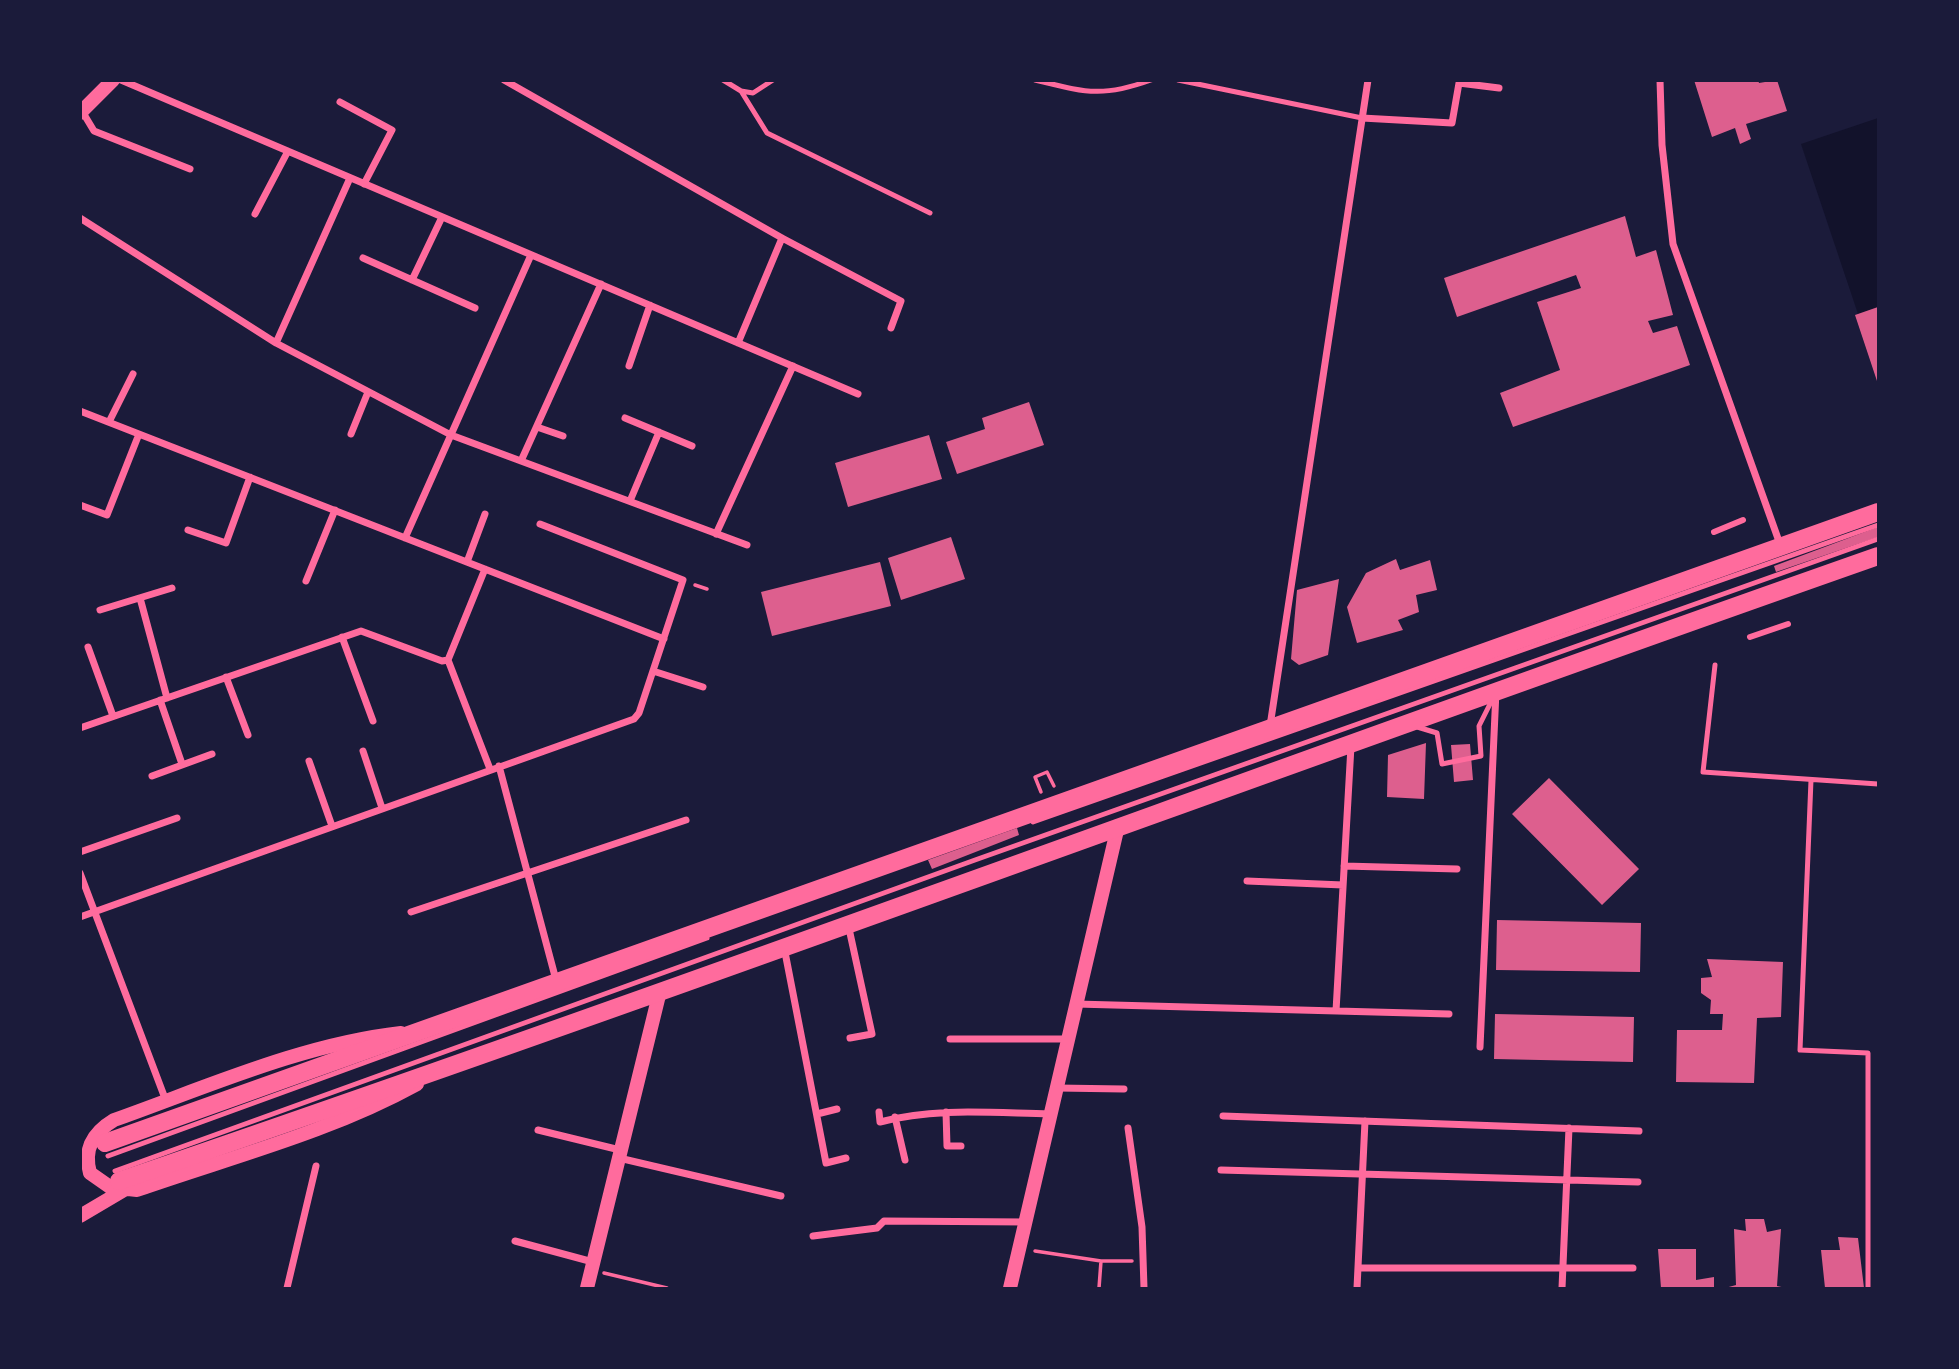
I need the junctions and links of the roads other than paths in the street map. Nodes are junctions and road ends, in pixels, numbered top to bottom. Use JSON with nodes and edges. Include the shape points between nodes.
{"nodes":[{"id":1,"x":113,"y":80,"type":"edge"},
{"id":2,"x":121,"y":80,"type":"edge"},
{"id":3,"x":504,"y":80,"type":"edge"},
{"id":4,"x":723,"y":80,"type":"edge"},
{"id":5,"x":774,"y":80,"type":"edge"},
{"id":6,"x":1035,"y":80,"type":"edge"},
{"id":7,"x":1151,"y":80,"type":"edge"},
{"id":8,"x":1178,"y":80,"type":"edge"},
{"id":9,"x":1368,"y":80,"type":"edge"},
{"id":10,"x":1660,"y":80,"type":"edge"},
{"id":11,"x":1499,"y":88,"type":"dead end"},
{"id":12,"x":741,"y":91,"type":"junction"},
{"id":13,"x":341,"y":102,"type":"dead end"},
{"id":14,"x":84,"y":105,"type":"edge"},
{"id":15,"x":1362,"y":118,"type":"junction"},
{"id":16,"x":288,"y":152,"type":"junction"},
{"id":17,"x":190,"y":169,"type":"dead end"},
{"id":18,"x":350,"y":178,"type":"junction"},
{"id":19,"x":364,"y":184,"type":"junction"},
{"id":20,"x":930,"y":213,"type":"dead end"},
{"id":21,"x":255,"y":214,"type":"dead end"},
{"id":22,"x":442,"y":217,"type":"junction"},
{"id":23,"x":80,"y":218,"type":"edge"},
{"id":24,"x":782,"y":238,"type":"junction"},
{"id":25,"x":531,"y":255,"type":"junction"},
{"id":26,"x":363,"y":258,"type":"dead end"},
{"id":27,"x":412,"y":280,"type":"junction"},
{"id":28,"x":601,"y":285,"type":"junction"},
{"id":29,"x":650,"y":305,"type":"junction"},
{"id":30,"x":475,"y":308,"type":"dead end"},
{"id":31,"x":891,"y":328,"type":"dead end"},
{"id":32,"x":276,"y":342,"type":"junction"},
{"id":33,"x":738,"y":342,"type":"junction"},
{"id":34,"x":629,"y":366,"type":"dead end"},
{"id":35,"x":793,"y":366,"type":"junction"},
{"id":36,"x":133,"y":374,"type":"dead end"},
{"id":37,"x":368,"y":392,"type":"junction"},
{"id":38,"x":858,"y":394,"type":"dead end"},
{"id":39,"x":80,"y":411,"type":"edge"},
{"id":40,"x":625,"y":418,"type":"dead end"},
{"id":41,"x":109,"y":422,"type":"junction"},
{"id":42,"x":537,"y":427,"type":"junction"},
{"id":43,"x":659,"y":432,"type":"junction"},
{"id":44,"x":139,"y":434,"type":"junction"},
{"id":45,"x":351,"y":434,"type":"dead end"},
{"id":46,"x":451,"y":435,"type":"junction"},
{"id":47,"x":563,"y":436,"type":"dead end"},
{"id":48,"x":692,"y":446,"type":"dead end"},
{"id":49,"x":521,"y":461,"type":"junction"},
{"id":50,"x":250,"y":477,"type":"junction"},
{"id":51,"x":630,"y":501,"type":"junction"},
{"id":52,"x":80,"y":505,"type":"edge"},
{"id":53,"x":335,"y":510,"type":"junction"},
{"id":54,"x":1878,"y":512,"type":"edge"},
{"id":55,"x":485,"y":514,"type":"dead end"},
{"id":56,"x":1743,"y":520,"type":"dead end"},
{"id":57,"x":540,"y":524,"type":"dead end"},
{"id":58,"x":1878,"y":525,"type":"edge"},
{"id":59,"x":188,"y":530,"type":"dead end"},
{"id":60,"x":1714,"y":532,"type":"dead end"},
{"id":61,"x":716,"y":534,"type":"junction"},
{"id":62,"x":405,"y":538,"type":"junction"},
{"id":63,"x":1878,"y":540,"type":"edge"},
{"id":64,"x":747,"y":545,"type":"dead end"},
{"id":65,"x":1781,"y":547,"type":"junction"},
{"id":66,"x":1878,"y":556,"type":"edge"},
{"id":67,"x":467,"y":562,"type":"junction"},
{"id":68,"x":485,"y":569,"type":"junction"},
{"id":69,"x":306,"y":581,"type":"dead end"},
{"id":70,"x":172,"y":588,"type":"dead end"},
{"id":71,"x":140,"y":598,"type":"junction"},
{"id":72,"x":100,"y":610,"type":"dead end"},
{"id":73,"x":1788,"y":624,"type":"dead end"},
{"id":74,"x":342,"y":638,"type":"junction"},
{"id":75,"x":1750,"y":638,"type":"dead end"},
{"id":76,"x":664,"y":639,"type":"junction"},
{"id":77,"x":88,"y":647,"type":"dead end"},
{"id":78,"x":449,"y":660,"type":"junction"},
{"id":79,"x":1714,"y":666,"type":"dead end"},
{"id":80,"x":653,"y":671,"type":"junction"},
{"id":81,"x":226,"y":677,"type":"junction"},
{"id":82,"x":703,"y":687,"type":"dead end"},
{"id":83,"x":1496,"y":691,"type":"junction"},
{"id":84,"x":164,"y":699,"type":"junction"},
{"id":85,"x":113,"y":716,"type":"junction"},
{"id":86,"x":373,"y":721,"type":"dead end"},
{"id":87,"x":1405,"y":723,"type":"junction"},
{"id":88,"x":1270,"y":727,"type":"junction"},
{"id":89,"x":80,"y":728,"type":"edge"},
{"id":90,"x":248,"y":735,"type":"dead end"},
{"id":91,"x":1351,"y":742,"type":"junction"},
{"id":92,"x":363,"y":751,"type":"dead end"},
{"id":93,"x":212,"y":754,"type":"dead end"},
{"id":94,"x":309,"y":761,"type":"dead end"},
{"id":95,"x":182,"y":764,"type":"junction"},
{"id":96,"x":499,"y":766,"type":"junction"},
{"id":97,"x":491,"y":769,"type":"junction"},
{"id":98,"x":152,"y":776,"type":"dead end"},
{"id":99,"x":1811,"y":780,"type":"junction"},
{"id":100,"x":1878,"y":784,"type":"edge"},
{"id":101,"x":383,"y":808,"type":"junction"},
{"id":102,"x":177,"y":818,"type":"dead end"},
{"id":103,"x":686,"y":820,"type":"dead end"},
{"id":104,"x":1026,"y":824,"type":"dead end"},
{"id":105,"x":332,"y":826,"type":"junction"},
{"id":106,"x":1118,"y":826,"type":"junction"},
{"id":107,"x":960,"y":848,"type":"dead end"},
{"id":108,"x":80,"y":852,"type":"edge"},
{"id":109,"x":1344,"y":866,"type":"junction"},
{"id":110,"x":1457,"y":869,"type":"dead end"},
{"id":111,"x":527,"y":872,"type":"junction"},
{"id":112,"x":80,"y":873,"type":"edge"},
{"id":113,"x":1247,"y":881,"type":"dead end"},
{"id":114,"x":1343,"y":886,"type":"junction"},
{"id":115,"x":95,"y":912,"type":"junction"},
{"id":116,"x":411,"y":912,"type":"dead end"},
{"id":117,"x":80,"y":917,"type":"edge"},
{"id":118,"x":750,"y":922,"type":"dead end"},
{"id":119,"x":848,"y":923,"type":"junction"},
{"id":120,"x":711,"y":937,"type":"dead end"},
{"id":121,"x":784,"y":946,"type":"junction"},
{"id":122,"x":556,"y":980,"type":"junction"},
{"id":123,"x":660,"y":991,"type":"junction"},
{"id":124,"x":1076,"y":1004,"type":"junction"},
{"id":125,"x":1336,"y":1011,"type":"junction"},
{"id":126,"x":1449,"y":1014,"type":"dead end"},
{"id":127,"x":416,"y":1031,"type":"junction"},
{"id":128,"x":850,"y":1038,"type":"dead end"},
{"id":129,"x":950,"y":1039,"type":"dead end"},
{"id":130,"x":1068,"y":1039,"type":"junction"},
{"id":131,"x":1480,"y":1047,"type":"dead end"},
{"id":132,"x":1057,"y":1088,"type":"junction"},
{"id":133,"x":1124,"y":1089,"type":"dead end"},
{"id":134,"x":166,"y":1101,"type":"junction"},
{"id":135,"x":837,"y":1109,"type":"dead end"},
{"id":136,"x":878,"y":1112,"type":"dead end"},
{"id":137,"x":946,"y":1112,"type":"junction"},
{"id":138,"x":817,"y":1114,"type":"junction"},
{"id":139,"x":1051,"y":1114,"type":"junction"},
{"id":140,"x":1223,"y":1116,"type":"dead end"},
{"id":141,"x":895,"y":1117,"type":"junction"},
{"id":142,"x":1365,"y":1121,"type":"junction"},
{"id":143,"x":1128,"y":1128,"type":"dead end"},
{"id":144,"x":1569,"y":1128,"type":"junction"},
{"id":145,"x":538,"y":1130,"type":"dead end"},
{"id":146,"x":1639,"y":1131,"type":"dead end"},
{"id":147,"x":961,"y":1146,"type":"dead end"},
{"id":148,"x":107,"y":1149,"type":"joint"},
{"id":149,"x":620,"y":1154,"type":"junction"},
{"id":150,"x":846,"y":1158,"type":"dead end"},
{"id":151,"x":905,"y":1160,"type":"dead end"},
{"id":152,"x":316,"y":1166,"type":"dead end"},
{"id":153,"x":1221,"y":1170,"type":"dead end"},
{"id":154,"x":1363,"y":1176,"type":"junction"},
{"id":155,"x":1567,"y":1180,"type":"junction"},
{"id":156,"x":119,"y":1181,"type":"junction"},
{"id":157,"x":1638,"y":1182,"type":"dead end"},
{"id":158,"x":781,"y":1196,"type":"dead end"},
{"id":159,"x":80,"y":1216,"type":"edge"},
{"id":160,"x":1026,"y":1222,"type":"junction"},
{"id":161,"x":813,"y":1236,"type":"dead end"},
{"id":162,"x":515,"y":1241,"type":"dead end"},
{"id":163,"x":593,"y":1266,"type":"junction"},
{"id":164,"x":1358,"y":1268,"type":"junction"},
{"id":165,"x":1563,"y":1269,"type":"junction"},
{"id":166,"x":1633,"y":1269,"type":"dead end"},
{"id":167,"x":287,"y":1289,"type":"edge"},
{"id":168,"x":587,"y":1289,"type":"edge"},
{"id":169,"x":1010,"y":1289,"type":"edge"},
{"id":170,"x":1144,"y":1289,"type":"edge"},
{"id":171,"x":1357,"y":1289,"type":"edge"},
{"id":172,"x":1562,"y":1289,"type":"edge"},
{"id":173,"x":1868,"y":1289,"type":"edge"}],
"edges":[{"from":1,"to":14,"type":"main road"},
{"from":2,"to":16,"type":"street"},
{"from":3,"to":24,"type":"street"},
{"from":4,"to":12,"type":"lane"},
{"from":5,"to":12,"type":"lane","via":[[753,93]]},
{"from":6,"to":7,"type":"lane","via":[[1090,94],[1111,93]]},
{"from":8,"to":15,"type":"lane"},
{"from":9,"to":15,"type":"street"},
{"from":10,"to":65,"type":"street","via":[[1673,244]]},
{"from":11,"to":15,"type":"street","via":[[1459,83],[1452,124]]},
{"from":12,"to":20,"type":"lane","via":[[767,132]]},
{"from":13,"to":19,"type":"street","via":[[392,130]]},
{"from":14,"to":17,"type":"street","via":[[94,131]]},
{"from":15,"to":88,"type":"street"},
{"from":16,"to":18,"type":"street"},
{"from":16,"to":21,"type":"street"},
{"from":18,"to":19,"type":"street"},
{"from":18,"to":32,"type":"street"},
{"from":19,"to":22,"type":"street"},
{"from":22,"to":25,"type":"street"},
{"from":22,"to":27,"type":"street"},
{"from":23,"to":32,"type":"street"},
{"from":24,"to":31,"type":"street","via":[[901,301]]},
{"from":24,"to":33,"type":"street"},
{"from":25,"to":28,"type":"street"},
{"from":25,"to":46,"type":"street"},
{"from":26,"to":27,"type":"street"},
{"from":27,"to":30,"type":"street"},
{"from":28,"to":29,"type":"street"},
{"from":28,"to":42,"type":"street"},
{"from":29,"to":33,"type":"street"},
{"from":29,"to":34,"type":"street"},
{"from":32,"to":37,"type":"street"},
{"from":33,"to":35,"type":"street"},
{"from":35,"to":38,"type":"street"},
{"from":35,"to":61,"type":"street"},
{"from":36,"to":41,"type":"street"},
{"from":37,"to":45,"type":"street"},
{"from":37,"to":46,"type":"street"},
{"from":39,"to":41,"type":"street"},
{"from":40,"to":43,"type":"street"},
{"from":41,"to":44,"type":"street"},
{"from":42,"to":47,"type":"street"},
{"from":42,"to":49,"type":"street"},
{"from":43,"to":48,"type":"street"},
{"from":43,"to":51,"type":"street"},
{"from":44,"to":50,"type":"street"},
{"from":44,"to":52,"type":"street","via":[[107,515]]},
{"from":46,"to":49,"type":"street"},
{"from":46,"to":62,"type":"street"},
{"from":49,"to":51,"type":"street"},
{"from":50,"to":53,"type":"street"},
{"from":50,"to":59,"type":"street","via":[[226,543]]},
{"from":51,"to":61,"type":"street"},
{"from":53,"to":62,"type":"street"},
{"from":53,"to":69,"type":"street"},
{"from":54,"to":65,"type":"main road"},
{"from":55,"to":67,"type":"street"},
{"from":56,"to":60,"type":"street"},
{"from":57,"to":76,"type":"street","via":[[683,580]]},
{"from":58,"to":104,"type":"lane"},
{"from":61,"to":64,"type":"street"},
{"from":62,"to":67,"type":"street"},
{"from":63,"to":156,"type":"lane","via":[[988,855]]},
{"from":65,"to":88,"type":"main road"},
{"from":66,"to":83,"type":"main road"},
{"from":67,"to":68,"type":"street"},
{"from":68,"to":76,"type":"street"},
{"from":68,"to":78,"type":"street"},
{"from":70,"to":71,"type":"street"},
{"from":71,"to":72,"type":"street"},
{"from":71,"to":84,"type":"street"},
{"from":73,"to":75,"type":"street"},
{"from":74,"to":78,"type":"street","via":[[361,631]]},
{"from":74,"to":81,"type":"street"},
{"from":74,"to":86,"type":"street"},
{"from":76,"to":80,"type":"street"},
{"from":77,"to":85,"type":"street"},
{"from":78,"to":97,"type":"street"},
{"from":79,"to":99,"type":"lane","via":[[1703,772]]},
{"from":80,"to":82,"type":"street"},
{"from":80,"to":96,"type":"street","via":[[634,719]]},
{"from":81,"to":84,"type":"street"},
{"from":81,"to":90,"type":"street"},
{"from":83,"to":87,"type":"main road"},
{"from":83,"to":87,"type":"lane","via":[[1479,726],[1481,756],[1442,764],[1437,733]]},
{"from":83,"to":131,"type":"street"},
{"from":84,"to":85,"type":"street"},
{"from":84,"to":95,"type":"street"},
{"from":85,"to":89,"type":"street"},
{"from":87,"to":91,"type":"main road"},
{"from":88,"to":122,"type":"main road"},
{"from":91,"to":106,"type":"main road"},
{"from":91,"to":109,"type":"street"},
{"from":92,"to":101,"type":"street"},
{"from":93,"to":95,"type":"street"},
{"from":94,"to":105,"type":"street"},
{"from":95,"to":98,"type":"street"},
{"from":96,"to":97,"type":"street"},
{"from":96,"to":111,"type":"street"},
{"from":97,"to":101,"type":"street"},
{"from":99,"to":100,"type":"lane"},
{"from":99,"to":173,"type":"lane","via":[[1800,1050],[1868,1053]]},
{"from":101,"to":105,"type":"street"},
{"from":102,"to":108,"type":"street"},
{"from":103,"to":111,"type":"street"},
{"from":105,"to":115,"type":"street"},
{"from":106,"to":119,"type":"main road"},
{"from":106,"to":124,"type":"main road"},
{"from":107,"to":118,"type":"lane"},
{"from":109,"to":110,"type":"street"},
{"from":109,"to":114,"type":"street"},
{"from":111,"to":116,"type":"street"},
{"from":111,"to":122,"type":"street"},
{"from":112,"to":115,"type":"street"},
{"from":113,"to":114,"type":"street"},
{"from":114,"to":125,"type":"street"},
{"from":115,"to":117,"type":"street"},
{"from":115,"to":134,"type":"street"},
{"from":119,"to":121,"type":"main road"},
{"from":119,"to":128,"type":"street","via":[[872,1034]]},
{"from":120,"to":148,"type":"lane"},
{"from":121,"to":123,"type":"main road"},
{"from":121,"to":138,"type":"street"},
{"from":122,"to":127,"type":"main road"},
{"from":123,"to":149,"type":"main road"},
{"from":123,"to":156,"type":"main road","via":[[433,1075]]},
{"from":124,"to":125,"type":"street"},
{"from":124,"to":130,"type":"main road"},
{"from":125,"to":126,"type":"street"},
{"from":127,"to":134,"type":"main road","via":[[308,1052]]},
{"from":127,"to":148,"type":"main road"},
{"from":129,"to":130,"type":"street"},
{"from":130,"to":132,"type":"main road"},
{"from":132,"to":133,"type":"street"},
{"from":132,"to":139,"type":"main road"},
{"from":134,"to":156,"type":"main road","via":[[114,1120],[99,1129],[90,1144],[86,1159],[90,1173],[98,1182]]},
{"from":135,"to":138,"type":"street"},
{"from":136,"to":141,"type":"street","via":[[880,1122]]},
{"from":137,"to":139,"type":"street"},
{"from":137,"to":141,"type":"street"},
{"from":137,"to":147,"type":"street","via":[[947,1146]]},
{"from":138,"to":150,"type":"street","via":[[827,1163]]},
{"from":139,"to":160,"type":"main road"},
{"from":140,"to":142,"type":"street"},
{"from":141,"to":151,"type":"street"},
{"from":142,"to":144,"type":"street"},
{"from":142,"to":154,"type":"street"},
{"from":143,"to":170,"type":"street"},
{"from":144,"to":146,"type":"street"},
{"from":144,"to":155,"type":"street"},
{"from":145,"to":149,"type":"street"},
{"from":149,"to":158,"type":"street"},
{"from":149,"to":163,"type":"main road"},
{"from":152,"to":167,"type":"street"},
{"from":153,"to":154,"type":"street"},
{"from":154,"to":155,"type":"street"},
{"from":154,"to":164,"type":"street"},
{"from":155,"to":157,"type":"street"},
{"from":155,"to":165,"type":"street"},
{"from":156,"to":159,"type":"main road"},
{"from":160,"to":161,"type":"street","via":[[884,1221],[877,1228]]},
{"from":160,"to":169,"type":"main road"},
{"from":162,"to":163,"type":"street"},
{"from":163,"to":168,"type":"main road"},
{"from":164,"to":165,"type":"street"},
{"from":164,"to":171,"type":"street"},
{"from":165,"to":166,"type":"street"},
{"from":165,"to":172,"type":"street"}]}
